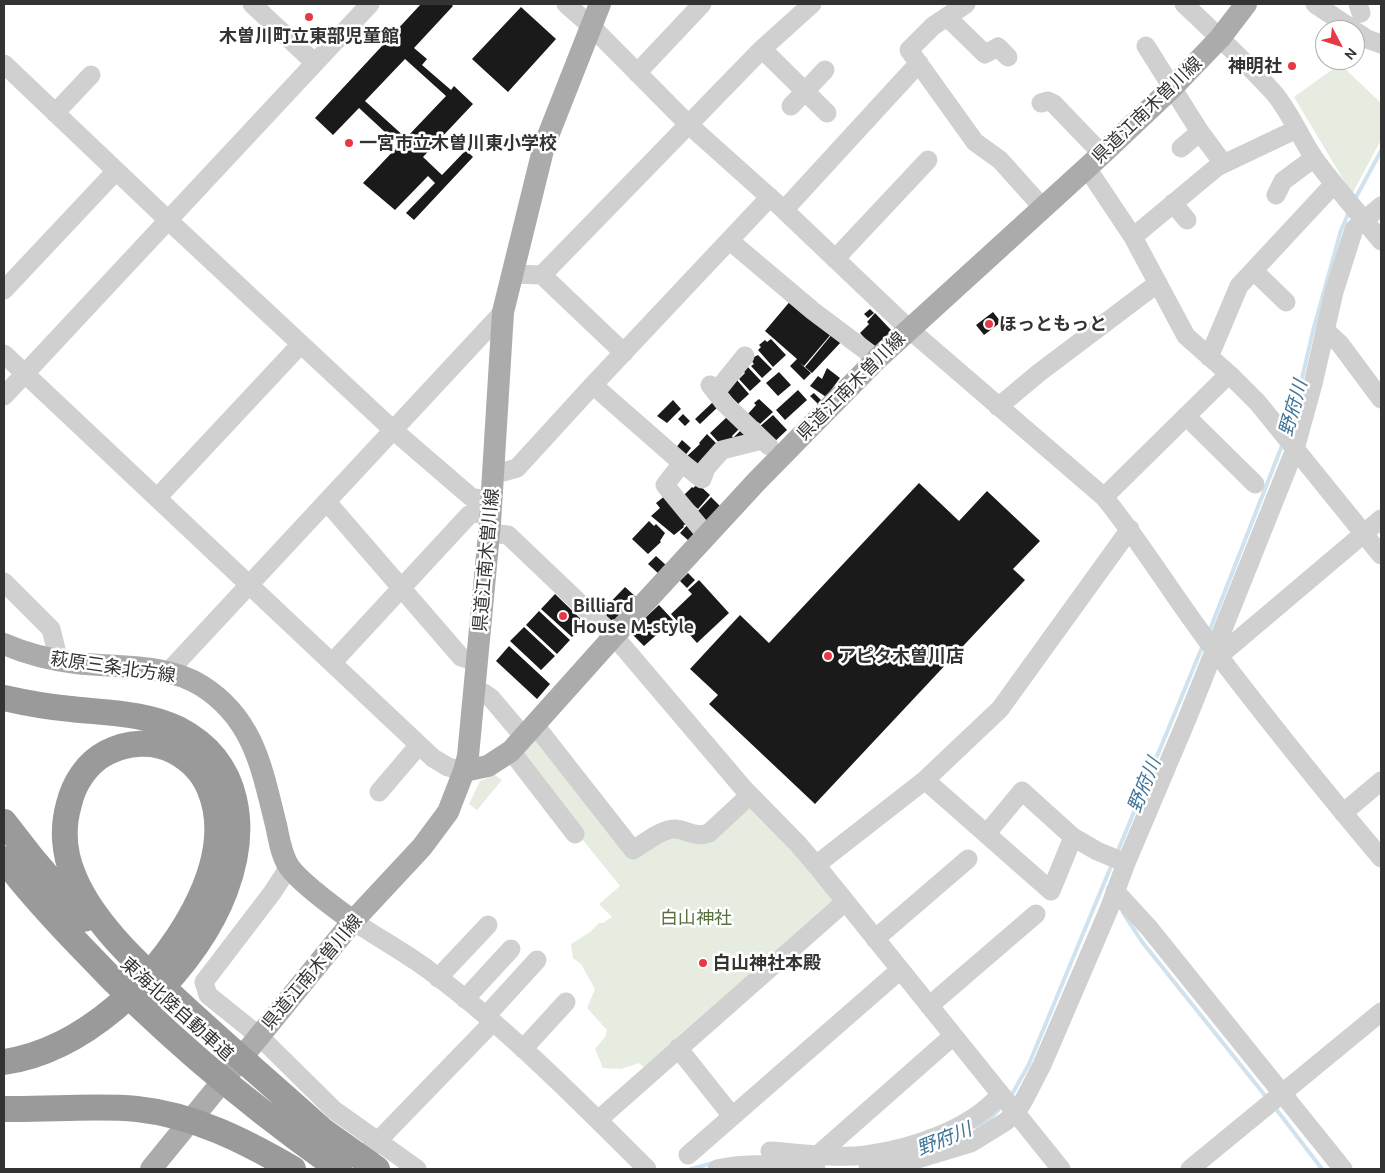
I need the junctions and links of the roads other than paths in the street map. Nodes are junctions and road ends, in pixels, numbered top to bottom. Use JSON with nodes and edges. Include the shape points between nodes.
{"nodes":[{"id":1,"x":252,"y":4,"type":"edge"},
{"id":2,"x":370,"y":4,"type":"edge"},
{"id":3,"x":566,"y":4,"type":"edge"},
{"id":4,"x":600,"y":4,"type":"edge"},
{"id":5,"x":702,"y":4,"type":"edge"},
{"id":6,"x":812,"y":4,"type":"edge"},
{"id":7,"x":966,"y":4,"type":"edge"},
{"id":8,"x":1184,"y":4,"type":"edge"},
{"id":9,"x":1246,"y":4,"type":"edge"},
{"id":10,"x":1315,"y":4,"type":"edge"},
{"id":11,"x":947,"y":17,"type":"junction"},
{"id":12,"x":1339,"y":20,"type":"edge"},
{"id":13,"x":590,"y":25,"type":"junction"},
{"id":14,"x":1365,"y":37,"type":"edge"},
{"id":15,"x":1220,"y":38,"type":"junction"},
{"id":16,"x":1381,"y":44,"type":"edge"},
{"id":17,"x":1146,"y":46,"type":"dead end"},
{"id":18,"x":762,"y":49,"type":"junction"},
{"id":19,"x":1008,"y":58,"type":"dead end"},
{"id":20,"x":315,"y":63,"type":"junction"},
{"id":21,"x":919,"y":63,"type":"junction"},
{"id":22,"x":4,"y":64,"type":"edge"},
{"id":23,"x":825,"y":70,"type":"dead end"},
{"id":24,"x":637,"y":73,"type":"junction"},
{"id":25,"x":91,"y":75,"type":"dead end"},
{"id":26,"x":1172,"y":88,"type":"junction"},
{"id":27,"x":805,"y":91,"type":"junction"},
{"id":28,"x":1041,"y":103,"type":"dead end"},
{"id":29,"x":791,"y":106,"type":"dead end"},
{"id":30,"x":55,"y":113,"type":"junction"},
{"id":31,"x":828,"y":113,"type":"dead end"},
{"id":32,"x":689,"y":125,"type":"junction"},
{"id":33,"x":1297,"y":129,"type":"junction"},
{"id":34,"x":1200,"y":132,"type":"junction"},
{"id":35,"x":1181,"y":148,"type":"dead end"},
{"id":36,"x":1314,"y":158,"type":"junction"},
{"id":37,"x":928,"y":160,"type":"dead end"},
{"id":38,"x":1095,"y":161,"type":"junction"},
{"id":39,"x":1223,"y":164,"type":"junction"},
{"id":40,"x":116,"y":171,"type":"junction"},
{"id":41,"x":1333,"y":185,"type":"junction"},
{"id":42,"x":1276,"y":195,"type":"dead end"},
{"id":43,"x":1174,"y":203,"type":"junction"},
{"id":44,"x":777,"y":204,"type":"junction"},
{"id":45,"x":1381,"y":206,"type":"edge"},
{"id":46,"x":1043,"y":208,"type":"junction"},
{"id":47,"x":1357,"y":211,"type":"junction"},
{"id":48,"x":1187,"y":220,"type":"dead end"},
{"id":49,"x":169,"y":221,"type":"junction"},
{"id":50,"x":1144,"y":233,"type":"junction"},
{"id":51,"x":730,"y":241,"type":"junction"},
{"id":52,"x":1381,"y":241,"type":"edge"},
{"id":53,"x":835,"y":259,"type":"junction"},
{"id":54,"x":1254,"y":271,"type":"junction"},
{"id":55,"x":511,"y":274,"type":"junction"},
{"id":56,"x":542,"y":275,"type":"junction"},
{"id":57,"x":1158,"y":283,"type":"junction"},
{"id":58,"x":4,"y":290,"type":"edge"},
{"id":59,"x":1286,"y":302,"type":"dead end"},
{"id":60,"x":503,"y":312,"type":"junction"},
{"id":61,"x":908,"y":330,"type":"junction"},
{"id":62,"x":1325,"y":330,"type":"junction"},
{"id":63,"x":301,"y":344,"type":"junction"},
{"id":64,"x":624,"y":353,"type":"junction"},
{"id":65,"x":4,"y":354,"type":"edge"},
{"id":66,"x":745,"y":356,"type":"dead end"},
{"id":67,"x":1209,"y":357,"type":"junction"},
{"id":68,"x":877,"y":359,"type":"junction"},
{"id":69,"x":25,"y":374,"type":"junction"},
{"id":70,"x":1229,"y":374,"type":"junction"},
{"id":71,"x":593,"y":385,"type":"junction"},
{"id":72,"x":4,"y":396,"type":"edge"},
{"id":73,"x":1381,"y":399,"type":"edge"},
{"id":74,"x":998,"y":407,"type":"junction"},
{"id":75,"x":1186,"y":416,"type":"junction"},
{"id":76,"x":392,"y":429,"type":"junction"},
{"id":77,"x":762,"y":440,"type":"junction"},
{"id":78,"x":1289,"y":442,"type":"junction"},
{"id":79,"x":781,"y":457,"type":"junction"},
{"id":80,"x":682,"y":463,"type":"junction"},
{"id":81,"x":493,"y":472,"type":"junction"},
{"id":82,"x":1255,"y":484,"type":"dead end"},
{"id":83,"x":1104,"y":497,"type":"junction"},
{"id":84,"x":157,"y":498,"type":"junction"},
{"id":85,"x":327,"y":502,"type":"junction"},
{"id":86,"x":490,"y":516,"type":"junction"},
{"id":87,"x":1381,"y":519,"type":"edge"},
{"id":88,"x":1130,"y":529,"type":"junction"},
{"id":89,"x":1364,"y":534,"type":"junction"},
{"id":90,"x":707,"y":536,"type":"junction"},
{"id":91,"x":1381,"y":555,"type":"edge"},
{"id":92,"x":4,"y":582,"type":"edge"},
{"id":93,"x":250,"y":585,"type":"junction"},
{"id":94,"x":402,"y":588,"type":"junction"},
{"id":95,"x":614,"y":636,"type":"junction"},
{"id":96,"x":4,"y":644,"type":"edge"},
{"id":97,"x":1212,"y":647,"type":"junction"},
{"id":98,"x":59,"y":661,"type":"junction"},
{"id":99,"x":477,"y":662,"type":"junction"},
{"id":100,"x":332,"y":663,"type":"junction"},
{"id":101,"x":168,"y":672,"type":"junction"},
{"id":102,"x":474,"y":693,"type":"junction"},
{"id":103,"x":4,"y":698,"type":"edge"},
{"id":104,"x":523,"y":738,"type":"junction"},
{"id":105,"x":420,"y":745,"type":"junction"},
{"id":106,"x":464,"y":771,"type":"junction"},
{"id":107,"x":925,"y":780,"type":"junction"},
{"id":108,"x":1381,"y":781,"type":"edge"},
{"id":109,"x":379,"y":792,"type":"dead end"},
{"id":110,"x":750,"y":795,"type":"junction"},
{"id":111,"x":1343,"y":813,"type":"junction"},
{"id":112,"x":4,"y":822,"type":"edge"},
{"id":113,"x":987,"y":833,"type":"junction"},
{"id":114,"x":575,"y":834,"type":"dead end"},
{"id":115,"x":1073,"y":837,"type":"junction"},
{"id":116,"x":1381,"y":858,"type":"edge"},
{"id":117,"x":4,"y":859,"type":"edge"},
{"id":118,"x":968,"y":859,"type":"dead end"},
{"id":119,"x":1118,"y":859,"type":"junction"},
{"id":120,"x":816,"y":865,"type":"junction"},
{"id":121,"x":289,"y":867,"type":"junction"},
{"id":122,"x":1115,"y":891,"type":"junction"},
{"id":123,"x":845,"y":902,"type":"junction"},
{"id":124,"x":1036,"y":914,"type":"dead end"},
{"id":125,"x":353,"y":922,"type":"junction"},
{"id":126,"x":488,"y":925,"type":"dead end"},
{"id":127,"x":875,"y":939,"type":"junction"},
{"id":128,"x":511,"y":949,"type":"dead end"},
{"id":129,"x":537,"y":960,"type":"dead end"},
{"id":130,"x":900,"y":970,"type":"junction"},
{"id":131,"x":132,"y":976,"type":"junction"},
{"id":132,"x":438,"y":978,"type":"junction"},
{"id":133,"x":465,"y":999,"type":"junction"},
{"id":134,"x":566,"y":1002,"type":"dead end"},
{"id":135,"x":929,"y":1006,"type":"junction"},
{"id":136,"x":1381,"y":1012,"type":"edge"},
{"id":137,"x":490,"y":1019,"type":"junction"},
{"id":138,"x":259,"y":1036,"type":"junction"},
{"id":139,"x":953,"y":1036,"type":"junction"},
{"id":140,"x":678,"y":1048,"type":"junction"},
{"id":141,"x":523,"y":1049,"type":"junction"},
{"id":142,"x":4,"y":1062,"type":"edge"},
{"id":143,"x":4,"y":1080,"type":"edge"},
{"id":144,"x":1282,"y":1093,"type":"junction"},
{"id":145,"x":1007,"y":1103,"type":"junction"},
{"id":146,"x":4,"y":1110,"type":"edge"},
{"id":147,"x":732,"y":1116,"type":"junction"},
{"id":148,"x":598,"y":1120,"type":"junction"},
{"id":149,"x":378,"y":1141,"type":"junction"},
{"id":150,"x":952,"y":1149,"type":"junction"},
{"id":151,"x":770,"y":1151,"type":"dead end"},
{"id":152,"x":688,"y":1156,"type":"dead end"},
{"id":153,"x":817,"y":1162,"type":"edge"},
{"id":154,"x":150,"y":1169,"type":"edge"},
{"id":155,"x":293,"y":1169,"type":"edge"},
{"id":156,"x":338,"y":1169,"type":"edge"},
{"id":157,"x":349,"y":1169,"type":"edge"},
{"id":158,"x":377,"y":1169,"type":"edge"},
{"id":159,"x":417,"y":1169,"type":"edge"},
{"id":160,"x":647,"y":1169,"type":"edge"},
{"id":161,"x":717,"y":1169,"type":"edge"},
{"id":162,"x":868,"y":1169,"type":"edge"},
{"id":163,"x":928,"y":1169,"type":"edge"},
{"id":164,"x":1061,"y":1169,"type":"edge"},
{"id":165,"x":1190,"y":1169,"type":"edge"},
{"id":166,"x":1343,"y":1169,"type":"edge"}],
"edges":[{"from":1,"to":20,"type":"street"},
{"from":2,"to":20,"type":"street"},
{"from":3,"to":13,"type":"street"},
{"from":4,"to":13,"type":"main road","name":"県道江南木曽川線"},
{"from":5,"to":24,"type":"street"},
{"from":6,"to":18,"type":"street"},
{"from":7,"to":11,"type":"street"},
{"from":8,"to":15,"type":"street"},
{"from":9,"to":15,"type":"main road","name":"県道江南木曽川線"},
{"from":10,"to":12,"type":"street"},
{"from":11,"to":19,"type":"street","via":[[985,54],[998,47]]},
{"from":11,"to":21,"type":"street","via":[[909,50]]},
{"from":13,"to":24,"type":"street"},
{"from":13,"to":55,"type":"main road","name":"県道江南木曽川線","via":[[544,146]]},
{"from":14,"to":16,"type":"street"},
{"from":15,"to":26,"type":"main road","name":"県道江南木曽川線"},
{"from":15,"to":33,"type":"street","via":[[1275,95]]},
{"from":17,"to":26,"type":"street"},
{"from":18,"to":27,"type":"street"},
{"from":18,"to":32,"type":"street"},
{"from":20,"to":49,"type":"street"},
{"from":21,"to":44,"type":"street"},
{"from":21,"to":46,"type":"street","via":[[975,142],[1000,160]]},
{"from":22,"to":30,"type":"street"},
{"from":23,"to":27,"type":"street"},
{"from":24,"to":32,"type":"street"},
{"from":25,"to":30,"type":"street"},
{"from":26,"to":34,"type":"street"},
{"from":26,"to":38,"type":"main road","name":"県道江南木曽川線"},
{"from":27,"to":29,"type":"street"},
{"from":27,"to":31,"type":"street"},
{"from":28,"to":38,"type":"street","via":[[1048,101],[1054,104]]},
{"from":30,"to":40,"type":"street"},
{"from":32,"to":44,"type":"street"},
{"from":32,"to":56,"type":"street"},
{"from":33,"to":36,"type":"street"},
{"from":33,"to":39,"type":"street"},
{"from":34,"to":35,"type":"street"},
{"from":34,"to":39,"type":"street"},
{"from":36,"to":41,"type":"street"},
{"from":36,"to":42,"type":"street","via":[[1282,181]]},
{"from":37,"to":53,"type":"street"},
{"from":38,"to":46,"type":"main road","name":"県道江南木曽川線"},
{"from":38,"to":50,"type":"street"},
{"from":39,"to":43,"type":"street"},
{"from":40,"to":49,"type":"street"},
{"from":40,"to":58,"type":"street"},
{"from":41,"to":47,"type":"street"},
{"from":41,"to":54,"type":"street"},
{"from":43,"to":48,"type":"street"},
{"from":43,"to":50,"type":"street"},
{"from":44,"to":51,"type":"street"},
{"from":44,"to":53,"type":"street"},
{"from":45,"to":47,"type":"street"},
{"from":46,"to":61,"type":"main road","name":"県道江南木曽川線"},
{"from":47,"to":52,"type":"street"},
{"from":47,"to":62,"type":"street"},
{"from":49,"to":63,"type":"street"},
{"from":49,"to":69,"type":"street"},
{"from":50,"to":57,"type":"street"},
{"from":51,"to":64,"type":"street"},
{"from":51,"to":68,"type":"street","via":[[813,311]]},
{"from":53,"to":61,"type":"street"},
{"from":54,"to":59,"type":"street"},
{"from":54,"to":67,"type":"street","via":[[1239,286]]},
{"from":55,"to":56,"type":"street"},
{"from":55,"to":60,"type":"main road","name":"県道江南木曽川線"},
{"from":56,"to":64,"type":"street"},
{"from":57,"to":67,"type":"street","via":[[1186,336]]},
{"from":57,"to":74,"type":"street"},
{"from":60,"to":76,"type":"street"},
{"from":60,"to":81,"type":"main road","name":"県道江南木曽川線"},
{"from":61,"to":68,"type":"main road","name":"県道江南木曽川線"},
{"from":61,"to":74,"type":"street"},
{"from":62,"to":73,"type":"street","via":[[1340,344]]},
{"from":62,"to":78,"type":"street"},
{"from":63,"to":76,"type":"street"},
{"from":63,"to":84,"type":"street"},
{"from":64,"to":71,"type":"street"},
{"from":65,"to":69,"type":"street"},
{"from":66,"to":77,"type":"street","via":[[713,389]]},
{"from":67,"to":70,"type":"street"},
{"from":68,"to":79,"type":"main road","name":"県道江南木曽川線"},
{"from":69,"to":72,"type":"street"},
{"from":69,"to":84,"type":"street"},
{"from":70,"to":75,"type":"street"},
{"from":70,"to":78,"type":"street","via":[[1258,403]]},
{"from":71,"to":80,"type":"street"},
{"from":71,"to":81,"type":"street","via":[[517,468]]},
{"from":74,"to":83,"type":"street"},
{"from":75,"to":82,"type":"street"},
{"from":75,"to":83,"type":"street"},
{"from":76,"to":85,"type":"street"},
{"from":76,"to":86,"type":"street"},
{"from":77,"to":79,"type":"street"},
{"from":77,"to":80,"type":"street","via":[[722,450],[706,468],[702,479]]},
{"from":78,"to":89,"type":"street"},
{"from":78,"to":97,"type":"street"},
{"from":79,"to":90,"type":"main road","name":"県道江南木曽川線"},
{"from":80,"to":90,"type":"street","via":[[665,485]]},
{"from":81,"to":86,"type":"main road","name":"県道江南木曽川線"},
{"from":83,"to":88,"type":"street"},
{"from":84,"to":93,"type":"street"},
{"from":85,"to":93,"type":"street"},
{"from":85,"to":94,"type":"street"},
{"from":86,"to":94,"type":"street","via":[[469,515]]},
{"from":86,"to":95,"type":"street"},
{"from":86,"to":99,"type":"main road","name":"県道江南木曽川線"},
{"from":87,"to":89,"type":"street"},
{"from":88,"to":97,"type":"street"},
{"from":88,"to":107,"type":"street","via":[[1000,709]]},
{"from":89,"to":91,"type":"street"},
{"from":89,"to":97,"type":"street"},
{"from":90,"to":95,"type":"main road","name":"県道江南木曽川線"},
{"from":92,"to":98,"type":"street","via":[[51,629]]},
{"from":93,"to":100,"type":"street"},
{"from":93,"to":101,"type":"street"},
{"from":94,"to":99,"type":"street","via":[[461,657]]},
{"from":94,"to":100,"type":"street"},
{"from":95,"to":104,"type":"main road","name":"県道江南木曽川線"},
{"from":95,"to":110,"type":"street"},
{"from":96,"to":98,"type":"main road","name":"萩原三条北方線"},
{"from":97,"to":111,"type":"street"},
{"from":97,"to":119,"type":"street"},
{"from":98,"to":101,"type":"main road","name":"萩原三条北方線"},
{"from":99,"to":102,"type":"main road","name":"県道江南木曽川線"},
{"from":100,"to":105,"type":"street"},
{"from":101,"to":121,"type":"main road","name":"萩原三条北方線","via":[[201,685],[241,722],[258,755]]},
{"from":102,"to":104,"type":"street","via":[[484,693],[491,698]]},
{"from":102,"to":106,"type":"main road","name":"県道江南木曽川線"},
{"from":103,"to":143,"type":"highway","via":[[133,715],[179,730],[203,747],[223,769],[237,809],[238,835],[225,891],[210,920],[193,948],[152,998],[129,1020],[77,1055],[46,1069]]},
{"from":104,"to":106,"type":"main road","name":"県道江南木曽川線","via":[[488,766]]},
{"from":104,"to":110,"type":"street","via":[[633,850],[665,830],[674,829],[700,836],[709,832]]},
{"from":104,"to":114,"type":"street"},
{"from":105,"to":106,"type":"street","via":[[432,758]]},
{"from":105,"to":109,"type":"street"},
{"from":106,"to":125,"type":"main road","name":"県道江南木曽川線","via":[[448,812],[422,847]]},
{"from":107,"to":113,"type":"street"},
{"from":107,"to":120,"type":"street"},
{"from":108,"to":111,"type":"street"},
{"from":110,"to":120,"type":"street"},
{"from":111,"to":116,"type":"street"},
{"from":112,"to":131,"type":"highway","name":"東海北陸自動車道"},
{"from":113,"to":115,"type":"street","via":[[1022,791]]},
{"from":113,"to":115,"type":"street","via":[[1051,891]]},
{"from":115,"to":119,"type":"street"},
{"from":117,"to":131,"type":"highway","name":"東海北陸自動車道","via":[[69,935]]},
{"from":118,"to":127,"type":"street"},
{"from":119,"to":122,"type":"street"},
{"from":120,"to":123,"type":"street"},
{"from":121,"to":125,"type":"main road","name":"萩原三条北方線"},
{"from":121,"to":138,"type":"street","via":[[204,982],[208,995]]},
{"from":122,"to":144,"type":"street","via":[[1149,928]]},
{"from":122,"to":145,"type":"street","via":[[1042,1066]]},
{"from":123,"to":127,"type":"street"},
{"from":123,"to":140,"type":"street"},
{"from":124,"to":135,"type":"street"},
{"from":125,"to":132,"type":"street"},
{"from":125,"to":138,"type":"main road","name":"県道江南木曽川線"},
{"from":126,"to":132,"type":"street"},
{"from":127,"to":130,"type":"street"},
{"from":128,"to":133,"type":"street"},
{"from":129,"to":137,"type":"street"},
{"from":130,"to":135,"type":"street"},
{"from":130,"to":147,"type":"street"},
{"from":131,"to":142,"type":"highway","via":[[74,878],[64,826],[79,778],[99,757],[132,744],[151,744],[167,747],[197,767],[215,802],[217,847],[198,902],[162,958],[116,1007],[65,1042]]},
{"from":131,"to":156,"type":"highway","name":"東海北陸自動車道","via":[[169,1035],[266,1116]]},
{"from":131,"to":158,"type":"highway","via":[[230,1050],[322,1130]]},
{"from":132,"to":133,"type":"street"},
{"from":133,"to":137,"type":"street"},
{"from":134,"to":141,"type":"street"},
{"from":135,"to":139,"type":"street"},
{"from":136,"to":144,"type":"street"},
{"from":137,"to":141,"type":"street"},
{"from":137,"to":149,"type":"street"},
{"from":138,"to":149,"type":"street","via":[[334,1110]]},
{"from":138,"to":154,"type":"main road","name":"県道江南木曽川線"},
{"from":139,"to":145,"type":"street"},
{"from":139,"to":153,"type":"street"},
{"from":140,"to":147,"type":"street"},
{"from":140,"to":148,"type":"street"},
{"from":141,"to":148,"type":"street"},
{"from":144,"to":165,"type":"street"},
{"from":144,"to":166,"type":"street"},
{"from":145,"to":150,"type":"street","via":[[1005,1122],[971,1143]]},
{"from":145,"to":153,"type":"street","via":[[988,1108],[955,1129],[932,1138],[865,1155]]},
{"from":145,"to":164,"type":"street"},
{"from":146,"to":155,"type":"highway","via":[[139,1109],[198,1122],[230,1135]]},
{"from":147,"to":152,"type":"street"},
{"from":148,"to":160,"type":"street"},
{"from":149,"to":157,"type":"street"},
{"from":149,"to":159,"type":"street"},
{"from":150,"to":162,"type":"street","via":[[901,1164]]},
{"from":150,"to":163,"type":"street"},
{"from":151,"to":153,"type":"street"},
{"from":153,"to":161,"type":"street","via":[[777,1166],[735,1165]]}]}
